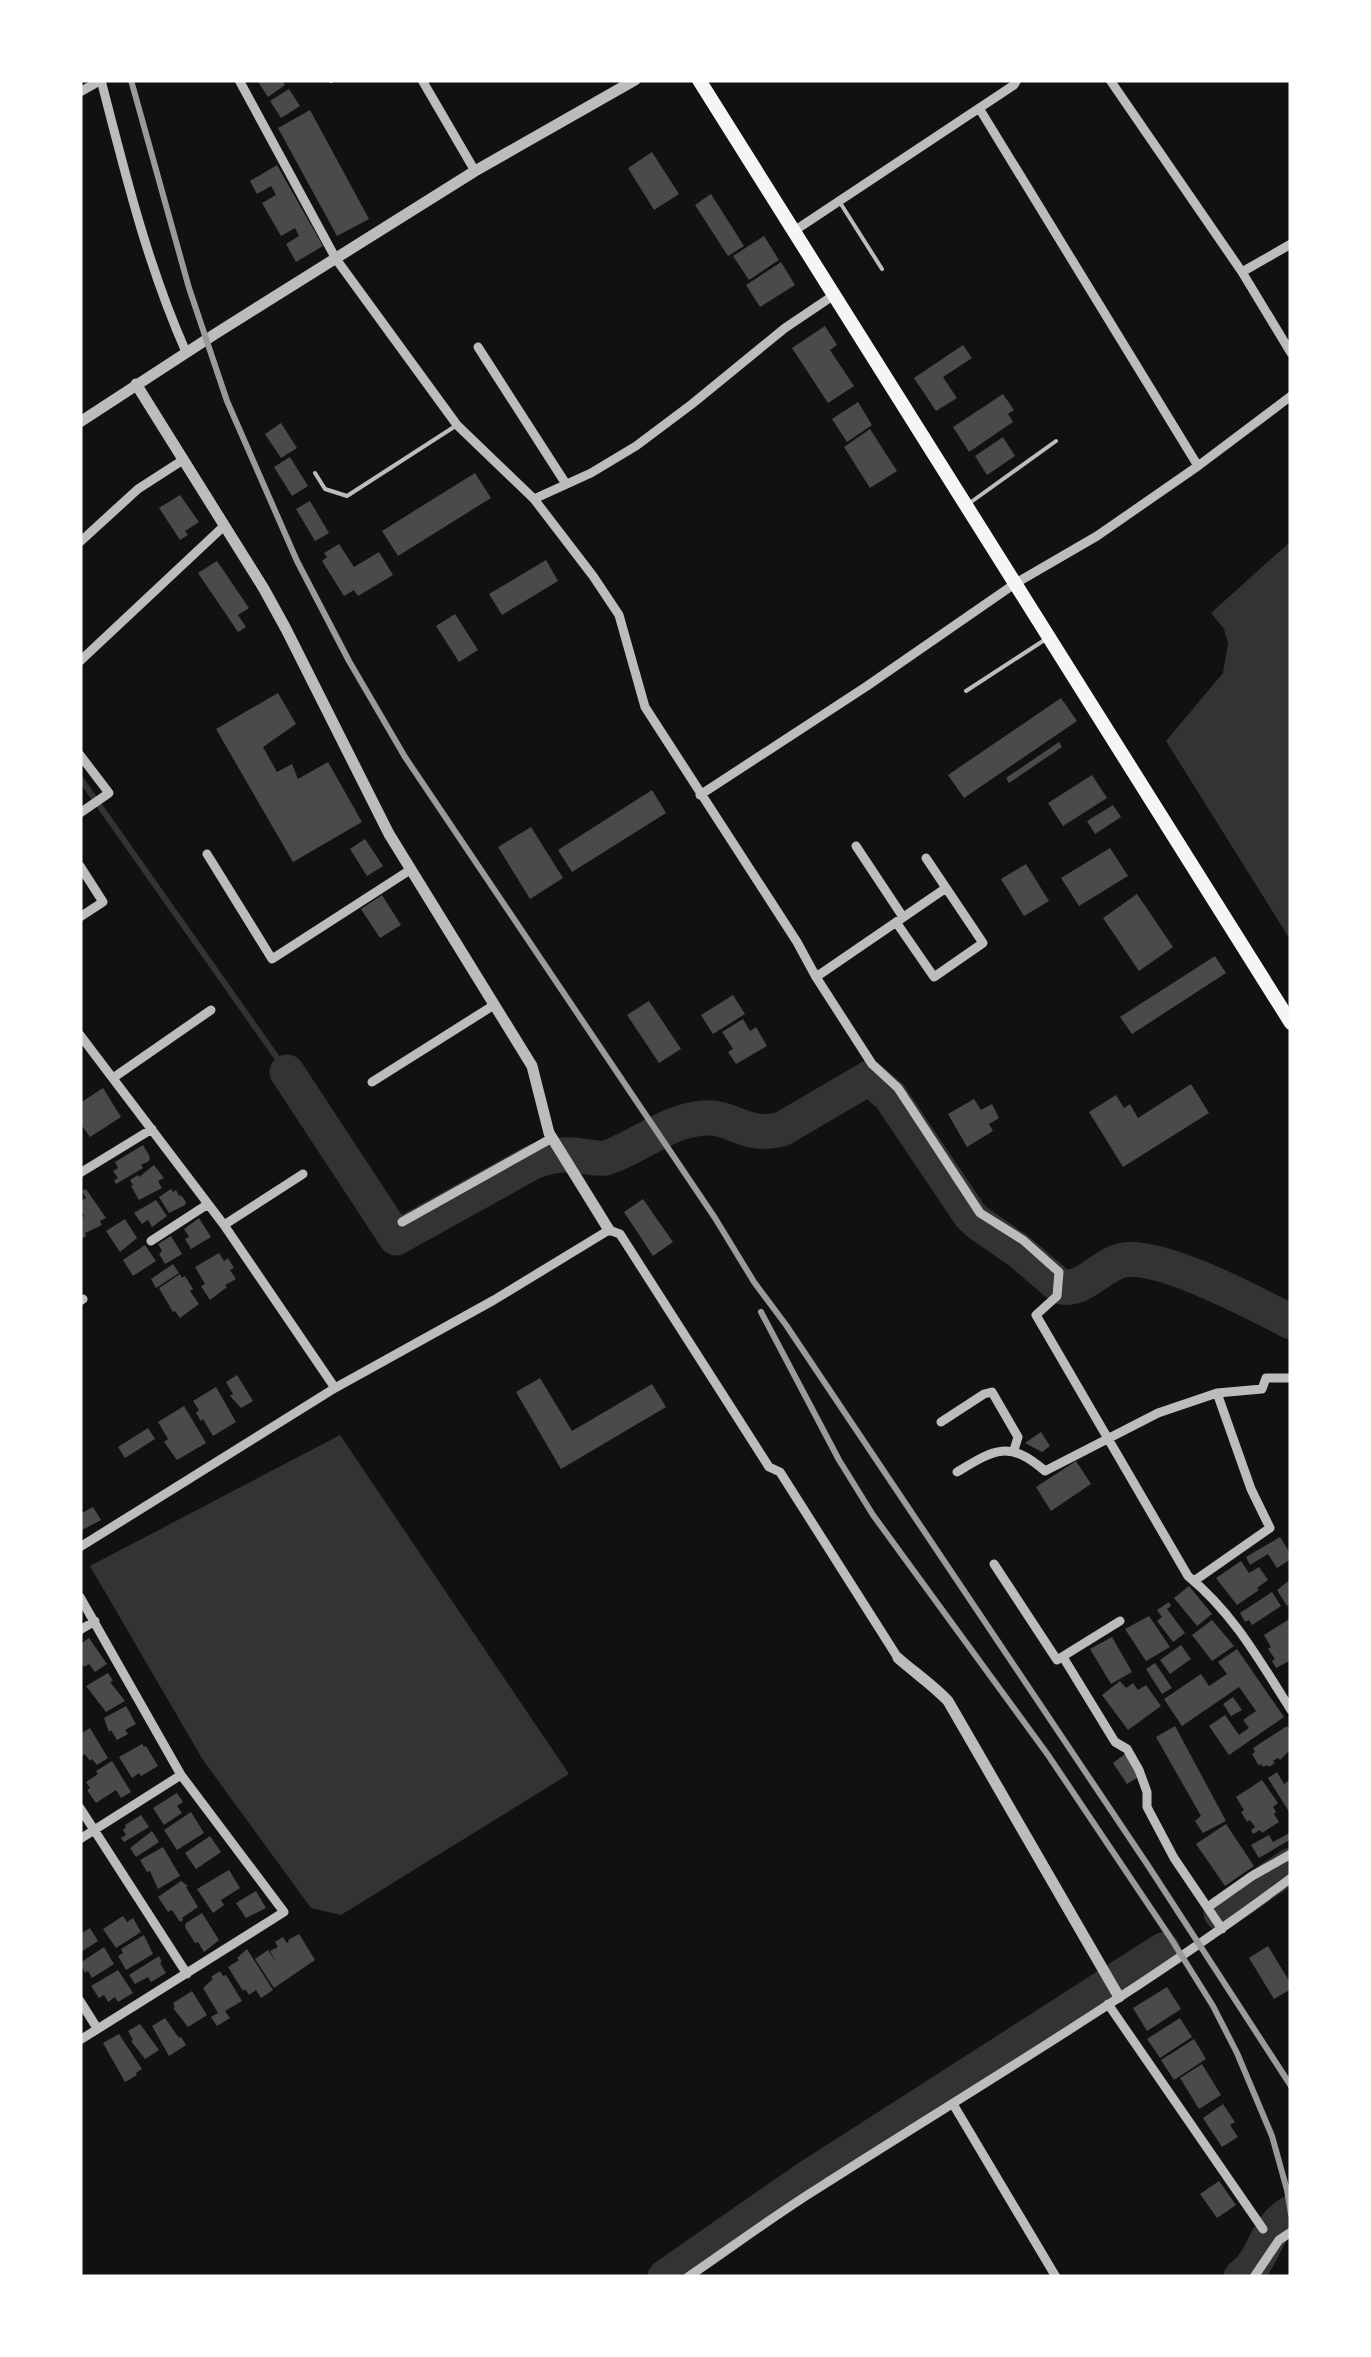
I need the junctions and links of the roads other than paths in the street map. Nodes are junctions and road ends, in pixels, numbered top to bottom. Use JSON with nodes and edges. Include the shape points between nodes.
{"nodes":[{"id":1,"x":101,"y":80,"type":"edge"},
{"id":2,"x":239,"y":80,"type":"edge"},
{"id":3,"x":422,"y":80,"type":"edge"},
{"id":4,"x":634,"y":80,"type":"edge"},
{"id":5,"x":699,"y":80,"type":"edge"},
{"id":6,"x":1018,"y":80,"type":"edge"},
{"id":7,"x":1110,"y":80,"type":"edge"},
{"id":8,"x":80,"y":92,"type":"edge"},
{"id":9,"x":980,"y":108,"type":"junction"},
{"id":10,"x":475,"y":171,"type":"junction"},
{"id":11,"x":839,"y":201,"type":"junction"},
{"id":12,"x":794,"y":231,"type":"junction"},
{"id":13,"x":1291,"y":244,"type":"edge"},
{"id":14,"x":336,"y":258,"type":"junction"},
{"id":15,"x":882,"y":269,"type":"dead end"},
{"id":16,"x":1242,"y":272,"type":"junction"},
{"id":17,"x":834,"y":295,"type":"junction"},
{"id":18,"x":478,"y":348,"type":"dead end"},
{"id":19,"x":186,"y":352,"type":"junction"},
{"id":20,"x":1291,"y":353,"type":"edge"},
{"id":21,"x":136,"y":384,"type":"junction"},
{"id":22,"x":1291,"y":396,"type":"edge"},
{"id":23,"x":80,"y":422,"type":"edge"},
{"id":24,"x":457,"y":424,"type":"junction"},
{"id":25,"x":1056,"y":441,"type":"dead end"},
{"id":26,"x":183,"y":460,"type":"junction"},
{"id":27,"x":1198,"y":466,"type":"junction"},
{"id":28,"x":315,"y":473,"type":"dead end"},
{"id":29,"x":566,"y":484,"type":"junction"},
{"id":30,"x":534,"y":499,"type":"junction"},
{"id":31,"x":967,"y":505,"type":"junction"},
{"id":32,"x":224,"y":526,"type":"junction"},
{"id":33,"x":80,"y":542,"type":"edge"},
{"id":34,"x":1016,"y":584,"type":"junction"},
{"id":35,"x":1050,"y":636,"type":"junction"},
{"id":36,"x":80,"y":661,"type":"edge"},
{"id":37,"x":966,"y":691,"type":"dead end"},
{"id":38,"x":80,"y":755,"type":"edge"},
{"id":39,"x":700,"y":794,"type":"junction"},
{"id":40,"x":85,"y":810,"type":"edge"},
{"id":41,"x":856,"y":846,"type":"dead end"},
{"id":42,"x":207,"y":854,"type":"dead end"},
{"id":43,"x":926,"y":858,"type":"dead end"},
{"id":44,"x":80,"y":866,"type":"edge"},
{"id":45,"x":410,"y":870,"type":"junction"},
{"id":46,"x":946,"y":888,"type":"junction"},
{"id":47,"x":80,"y":917,"type":"edge"},
{"id":48,"x":899,"y":920,"type":"junction"},
{"id":49,"x":816,"y":977,"type":"junction"},
{"id":50,"x":494,"y":1005,"type":"junction"},
{"id":51,"x":211,"y":1010,"type":"dead end"},
{"id":52,"x":1291,"y":1023,"type":"edge"},
{"id":53,"x":80,"y":1035,"type":"edge"},
{"id":54,"x":113,"y":1078,"type":"junction"},
{"id":55,"x":372,"y":1082,"type":"dead end"},
{"id":56,"x":152,"y":1129,"type":"junction"},
{"id":57,"x":552,"y":1138,"type":"junction"},
{"id":58,"x":80,"y":1173,"type":"edge"},
{"id":59,"x":303,"y":1174,"type":"dead end"},
{"id":60,"x":208,"y":1204,"type":"junction"},
{"id":61,"x":402,"y":1222,"type":"dead end"},
{"id":62,"x":224,"y":1225,"type":"junction"},
{"id":63,"x":610,"y":1230,"type":"junction"},
{"id":64,"x":151,"y":1241,"type":"dead end"},
{"id":65,"x":1291,"y":1378,"type":"edge"},
{"id":66,"x":335,"y":1388,"type":"junction"},
{"id":67,"x":1216,"y":1393,"type":"junction"},
{"id":68,"x":941,"y":1422,"type":"dead end"},
{"id":69,"x":1108,"y":1438,"type":"junction"},
{"id":70,"x":1014,"y":1450,"type":"junction"},
{"id":71,"x":957,"y":1472,"type":"dead end"},
{"id":72,"x":80,"y":1547,"type":"edge"},
{"id":73,"x":994,"y":1564,"type":"dead end"},
{"id":74,"x":1194,"y":1581,"type":"junction"},
{"id":75,"x":80,"y":1597,"type":"edge"},
{"id":76,"x":95,"y":1621,"type":"junction"},
{"id":77,"x":1120,"y":1621,"type":"dead end"},
{"id":78,"x":80,"y":1630,"type":"edge"},
{"id":79,"x":1063,"y":1656,"type":"junction"},
{"id":80,"x":898,"y":1658,"type":"joint"},
{"id":81,"x":1291,"y":1710,"type":"edge"},
{"id":82,"x":180,"y":1774,"type":"junction"},
{"id":83,"x":80,"y":1808,"type":"edge"},
{"id":84,"x":94,"y":1830,"type":"junction"},
{"id":85,"x":80,"y":1838,"type":"edge"},
{"id":86,"x":1291,"y":1854,"type":"edge"},
{"id":87,"x":1291,"y":1878,"type":"edge"},
{"id":88,"x":1208,"y":1907,"type":"junction"},
{"id":89,"x":1222,"y":1930,"type":"junction"},
{"id":90,"x":187,"y":1974,"type":"junction"},
{"id":91,"x":1115,"y":1990,"type":"junction"},
{"id":92,"x":80,"y":2001,"type":"edge"},
{"id":93,"x":1108,"y":2004,"type":"junction"},
{"id":94,"x":98,"y":2028,"type":"junction"},
{"id":95,"x":80,"y":2040,"type":"edge"},
{"id":96,"x":952,"y":2104,"type":"junction"},
{"id":97,"x":1263,"y":2229,"type":"dead end"},
{"id":98,"x":1291,"y":2232,"type":"edge"},
{"id":99,"x":688,"y":2277,"type":"edge"},
{"id":100,"x":1056,"y":2277,"type":"edge"},
{"id":101,"x":1254,"y":2277,"type":"edge"}],
"edges":[{"from":1,"to":8,"type":"street"},
{"from":1,"to":19,"type":"street","via":[[139,228]]},
{"from":2,"to":14,"type":"street"},
{"from":3,"to":10,"type":"street"},
{"from":4,"to":10,"type":"street"},
{"from":5,"to":12,"type":"highway"},
{"from":6,"to":9,"type":"street"},
{"from":7,"to":16,"type":"street"},
{"from":9,"to":11,"type":"street"},
{"from":9,"to":27,"type":"street"},
{"from":10,"to":14,"type":"street"},
{"from":11,"to":12,"type":"street"},
{"from":11,"to":15,"type":"lane"},
{"from":12,"to":17,"type":"highway"},
{"from":13,"to":16,"type":"street"},
{"from":14,"to":19,"type":"street"},
{"from":14,"to":24,"type":"street"},
{"from":16,"to":20,"type":"street"},
{"from":17,"to":29,"type":"street","via":[[636,446]]},
{"from":17,"to":31,"type":"highway"},
{"from":18,"to":29,"type":"street"},
{"from":19,"to":21,"type":"street"},
{"from":21,"to":23,"type":"street"},
{"from":21,"to":26,"type":"street"},
{"from":22,"to":27,"type":"street"},
{"from":24,"to":28,"type":"lane","via":[[346,496],[325,489]]},
{"from":24,"to":30,"type":"street"},
{"from":25,"to":31,"type":"lane"},
{"from":26,"to":32,"type":"street"},
{"from":26,"to":33,"type":"street","via":[[138,489]]},
{"from":27,"to":34,"type":"street"},
{"from":29,"to":30,"type":"street"},
{"from":30,"to":39,"type":"street","via":[[619,615],[645,707]]},
{"from":31,"to":34,"type":"highway"},
{"from":32,"to":36,"type":"street"},
{"from":32,"to":45,"type":"street","via":[[286,629]]},
{"from":34,"to":35,"type":"highway"},
{"from":34,"to":39,"type":"street"},
{"from":35,"to":37,"type":"lane"},
{"from":35,"to":52,"type":"highway"},
{"from":38,"to":40,"type":"street","via":[[109,793]]},
{"from":39,"to":49,"type":"street"},
{"from":41,"to":48,"type":"street"},
{"from":42,"to":45,"type":"street","via":[[272,959]]},
{"from":43,"to":46,"type":"street"},
{"from":44,"to":47,"type":"street","via":[[103,902]]},
{"from":45,"to":50,"type":"street"},
{"from":46,"to":48,"type":"street"},
{"from":46,"to":48,"type":"street","via":[[983,944],[934,976]]},
{"from":48,"to":49,"type":"street"},
{"from":49,"to":69,"type":"street","via":[[980,1213],[1059,1272],[1057,1296],[1036,1314]]},
{"from":50,"to":55,"type":"street"},
{"from":50,"to":57,"type":"street","via":[[532,1066]]},
{"from":51,"to":54,"type":"street"},
{"from":53,"to":54,"type":"street"},
{"from":54,"to":56,"type":"street"},
{"from":56,"to":58,"type":"street"},
{"from":56,"to":60,"type":"street"},
{"from":57,"to":61,"type":"street"},
{"from":57,"to":63,"type":"street"},
{"from":59,"to":62,"type":"street"},
{"from":60,"to":62,"type":"street"},
{"from":60,"to":64,"type":"street"},
{"from":62,"to":66,"type":"street"},
{"from":63,"to":66,"type":"street"},
{"from":63,"to":80,"type":"street","via":[[620,1234]]},
{"from":65,"to":67,"type":"street","via":[[1266,1378],[1262,1389]]},
{"from":66,"to":72,"type":"street"},
{"from":67,"to":69,"type":"street"},
{"from":67,"to":74,"type":"street","via":[[1270,1528]]},
{"from":68,"to":70,"type":"street","via":[[992,1392],[1018,1438]]},
{"from":69,"to":70,"type":"street","via":[[1045,1471]]},
{"from":69,"to":74,"type":"street"},
{"from":70,"to":71,"type":"street"},
{"from":73,"to":79,"type":"street","via":[[1057,1660]]},
{"from":74,"to":81,"type":"street","via":[[1235,1624]]},
{"from":75,"to":76,"type":"street"},
{"from":76,"to":78,"type":"street"},
{"from":76,"to":82,"type":"street"},
{"from":77,"to":79,"type":"street"},
{"from":79,"to":88,"type":"street","via":[[1115,1742],[1127,1749],[1174,1858]]},
{"from":80,"to":91,"type":"street","via":[[948,1702]]},
{"from":82,"to":84,"type":"street"},
{"from":82,"to":90,"type":"street","via":[[284,1912]]},
{"from":83,"to":84,"type":"street"},
{"from":84,"to":85,"type":"street"},
{"from":84,"to":90,"type":"street"},
{"from":86,"to":88,"type":"street"},
{"from":87,"to":89,"type":"street"},
{"from":88,"to":89,"type":"street"},
{"from":89,"to":91,"type":"street"},
{"from":90,"to":94,"type":"street"},
{"from":91,"to":93,"type":"street"},
{"from":92,"to":94,"type":"street"},
{"from":93,"to":96,"type":"street"},
{"from":93,"to":97,"type":"street"},
{"from":94,"to":95,"type":"street"},
{"from":96,"to":99,"type":"street"},
{"from":96,"to":100,"type":"street"},
{"from":98,"to":101,"type":"street"}]}
